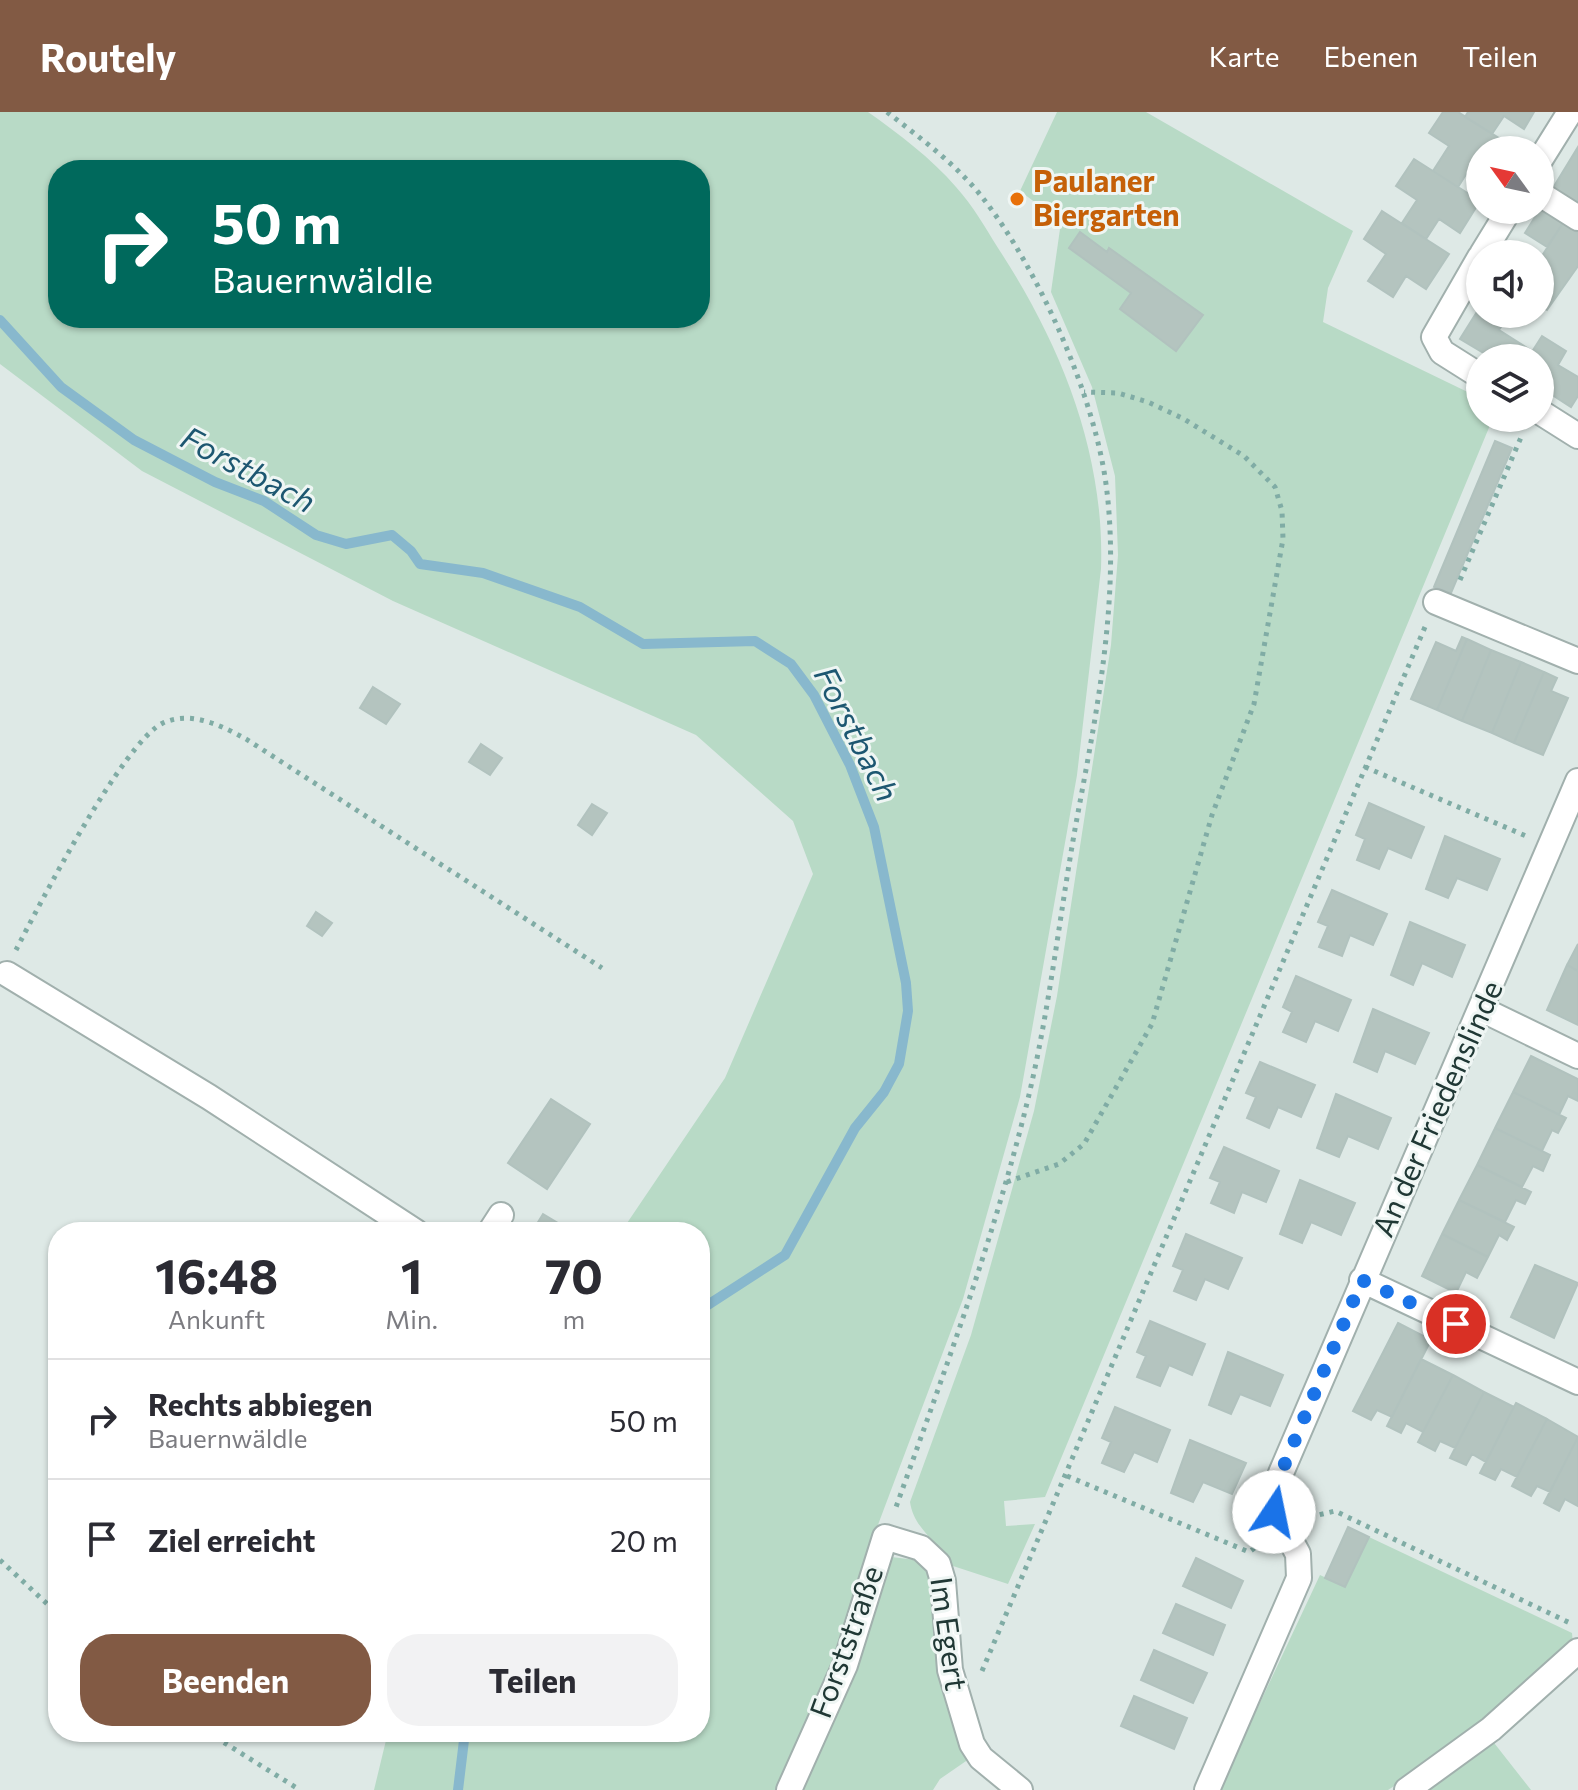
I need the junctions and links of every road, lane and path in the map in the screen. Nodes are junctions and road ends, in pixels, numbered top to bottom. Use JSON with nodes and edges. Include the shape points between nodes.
{"nodes":[{"id":1,"x":887,"y":112,"type":"edge"},
{"id":2,"x":1570,"y":112,"type":"edge"},
{"id":3,"x":1554,"y":138,"type":"edge"},
{"id":4,"x":1554,"y":203,"type":"edge"},
{"id":5,"x":1578,"y":218,"type":"edge"},
{"id":6,"x":1466,"y":282,"type":"edge"},
{"id":7,"x":1466,"y":367,"type":"edge"},
{"id":8,"x":1083,"y":392,"type":"junction"},
{"id":9,"x":1554,"y":427,"type":"edge"},
{"id":10,"x":1527,"y":432,"type":"edge"},
{"id":11,"x":1578,"y":436,"type":"edge"},
{"id":12,"x":1442,"y":604,"type":"junction"},
{"id":13,"x":1578,"y":661,"type":"edge"},
{"id":14,"x":1365,"y":767,"type":"junction"},
{"id":15,"x":1578,"y":781,"type":"edge"},
{"id":16,"x":1551,"y":846,"type":"junction"},
{"id":17,"x":602,"y":968,"type":"dead end"},
{"id":18,"x":7,"y":974,"type":"joint"},
{"id":19,"x":1481,"y":1009,"type":"junction"},
{"id":20,"x":1578,"y":1056,"type":"edge"},
{"id":21,"x":1006,"y":1182,"type":"junction"},
{"id":22,"x":401,"y":1222,"type":"edge"},
{"id":23,"x":1362,"y":1280,"type":"junction"},
{"id":24,"x":1578,"y":1382,"type":"edge"},
{"id":25,"x":1067,"y":1476,"type":"junction"},
{"id":26,"x":1344,"y":1515,"type":"dead end"},
{"id":27,"x":1281,"y":1525,"type":"junction"},
{"id":28,"x":885,"y":1537,"type":"junction"},
{"id":29,"x":0,"y":1560,"type":"edge"},
{"id":30,"x":48,"y":1605,"type":"edge"},
{"id":31,"x":1578,"y":1628,"type":"edge"},
{"id":32,"x":1578,"y":1651,"type":"edge"},
{"id":33,"x":958,"y":1705,"type":"junction"},
{"id":34,"x":223,"y":1742,"type":"edge"},
{"id":35,"x":300,"y":1790,"type":"edge"},
{"id":36,"x":789,"y":1790,"type":"edge"},
{"id":37,"x":1020,"y":1790,"type":"edge"},
{"id":38,"x":1207,"y":1790,"type":"edge"},
{"id":39,"x":1407,"y":1790,"type":"edge"}],
"edges":[{"from":1,"to":8,"type":"path","via":[[951,165],[991,209],[1031,275]]},
{"from":2,"to":3,"type":"street"},
{"from":4,"to":5,"type":"street"},
{"from":6,"to":7,"type":"street","via":[[1434,337],[1442,352]]},
{"from":8,"to":21,"type":"path","via":[[1107,491],[1108,591],[1089,754],[1042,1029]]},
{"from":8,"to":21,"type":"path","via":[[1118,393],[1148,402],[1244,456],[1275,487],[1283,539],[1254,704],[1212,815],[1152,1024],[1077,1152],[1048,1169]]},
{"from":9,"to":11,"type":"street"},
{"from":10,"to":12,"type":"path"},
{"from":12,"to":13,"type":"street"},
{"from":12,"to":14,"type":"path"},
{"from":14,"to":16,"type":"path"},
{"from":14,"to":25,"type":"path"},
{"from":15,"to":16,"type":"street","name":"An der Friedenslinde"},
{"from":16,"to":19,"type":"street","name":"An der Friedenslinde"},
{"from":17,"to":18,"type":"path","via":[[246,739],[189,718],[154,728],[125,763]]},
{"from":18,"to":22,"type":"street"},
{"from":19,"to":20,"type":"street"},
{"from":19,"to":23,"type":"street","name":"An der Friedenslinde"},
{"from":21,"to":28,"type":"path","via":[[960,1331]]},
{"from":23,"to":24,"type":"street"},
{"from":23,"to":27,"type":"street","name":"An der Friedenslinde","via":[[1273,1495]]},
{"from":25,"to":27,"type":"path","via":[[1249,1552]]},
{"from":25,"to":33,"type":"path","via":[[981,1673]]},
{"from":26,"to":31,"type":"path"},
{"from":27,"to":38,"type":"street","name":"An der Friedenslinde","via":[[1300,1560],[1299,1578]]},
{"from":28,"to":33,"type":"street","name":"Im Egert","via":[[921,1548],[938,1564]]},
{"from":28,"to":36,"type":"street","name":"Forststraße","via":[[845,1665]]},
{"from":29,"to":30,"type":"path"},
{"from":32,"to":39,"type":"street","via":[[1491,1729]]},
{"from":33,"to":37,"type":"street","name":"Im Egert","via":[[981,1758]]},
{"from":34,"to":35,"type":"path"}]}
